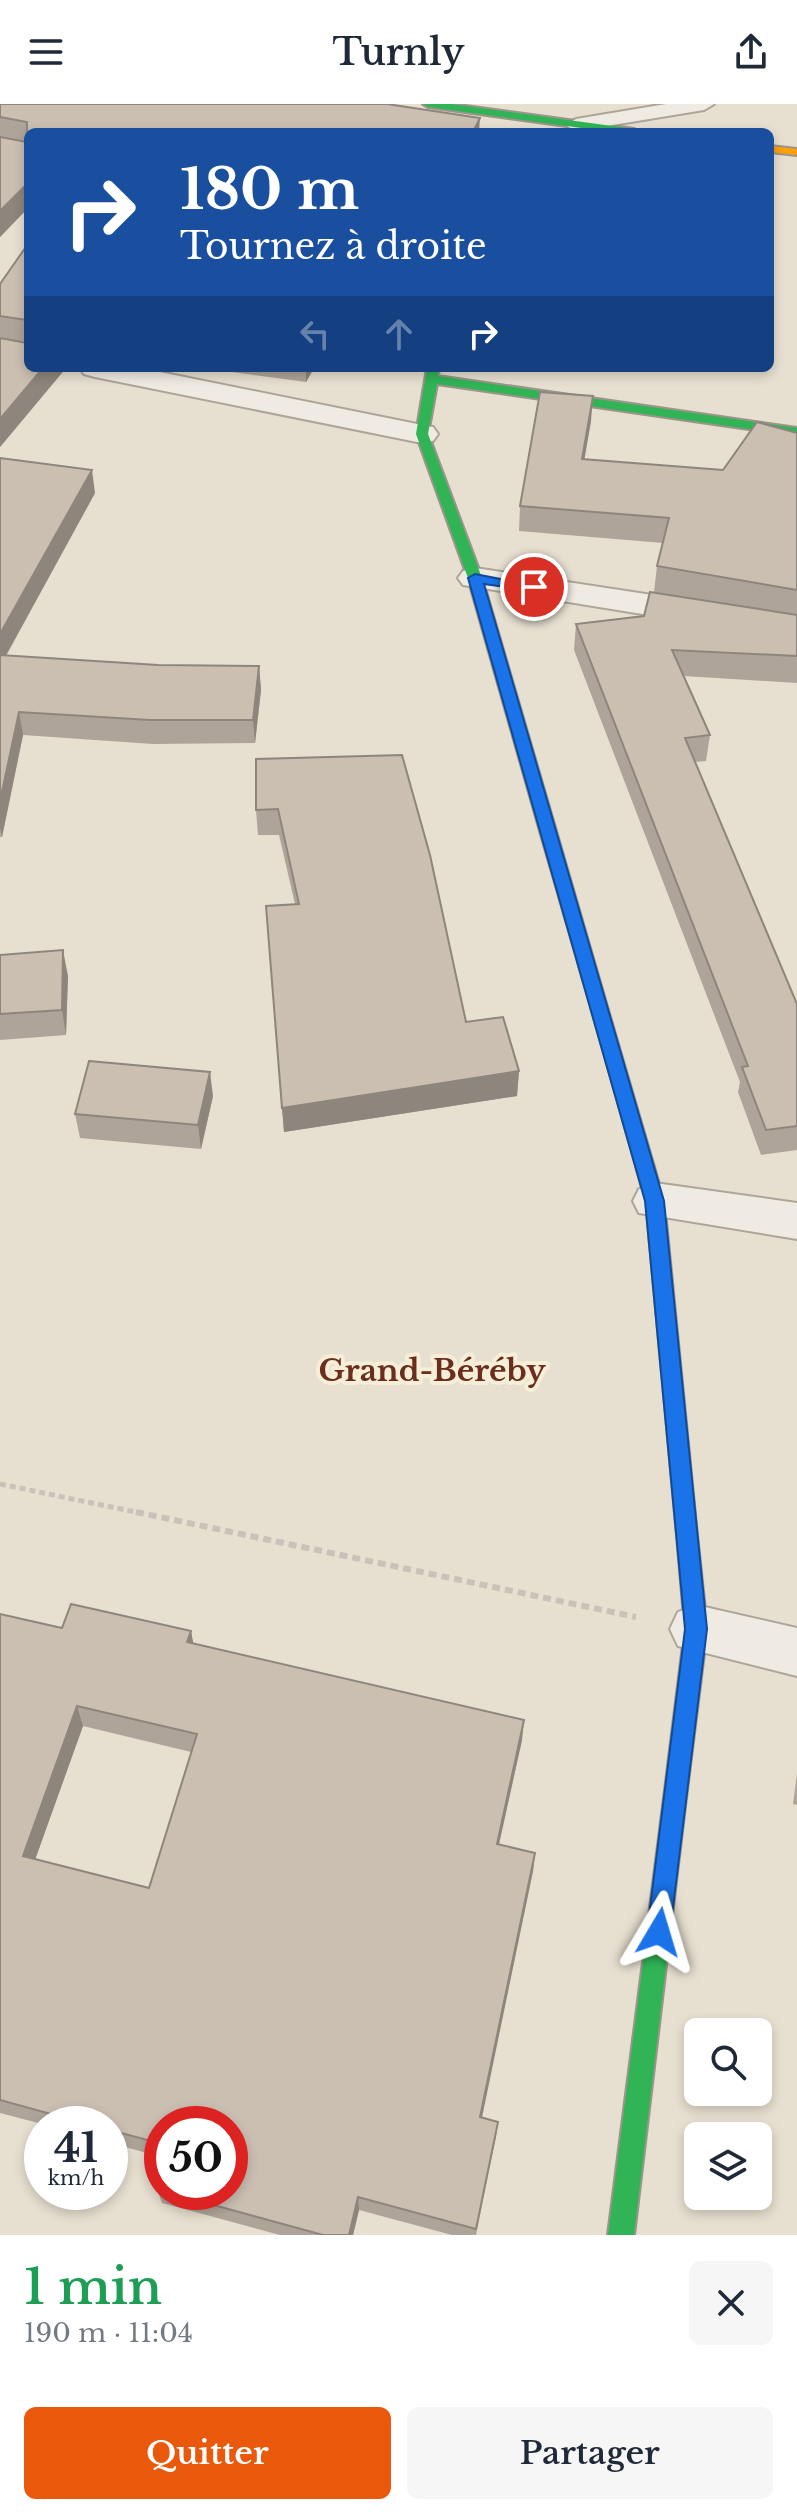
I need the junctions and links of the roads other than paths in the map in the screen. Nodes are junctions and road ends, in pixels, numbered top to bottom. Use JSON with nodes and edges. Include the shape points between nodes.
{"nodes":[{"id":1,"x":428,"y":104,"type":"edge"},
{"id":2,"x":704,"y":104,"type":"edge"},
{"id":3,"x":516,"y":118,"type":"edge"},
{"id":4,"x":576,"y":125,"type":"junction"},
{"id":5,"x":601,"y":128,"type":"edge"},
{"id":6,"x":774,"y":149,"type":"edge"},
{"id":7,"x":797,"y":152,"type":"edge"},
{"id":8,"x":115,"y":372,"type":"edge"},
{"id":9,"x":432,"y":374,"type":"edge"},
{"id":10,"x":797,"y":432,"type":"edge"},
{"id":11,"x":422,"y":434,"type":"junction"},
{"id":12,"x":475,"y":578,"type":"junction"},
{"id":13,"x":797,"y":628,"type":"edge"},
{"id":14,"x":655,"y":1201,"type":"junction"},
{"id":15,"x":797,"y":1221,"type":"edge"},
{"id":16,"x":696,"y":1629,"type":"junction"},
{"id":17,"x":797,"y":1652,"type":"edge"},
{"id":18,"x":621,"y":2235,"type":"edge"}],
"edges":[{"from":1,"to":3,"type":"main road"},
{"from":2,"to":4,"type":"lane"},
{"from":3,"to":4,"type":"main road"},
{"from":4,"to":5,"type":"main road"},
{"from":6,"to":7,"type":"main road"},
{"from":8,"to":11,"type":"street"},
{"from":9,"to":10,"type":"main road"},
{"from":9,"to":11,"type":"main road"},
{"from":11,"to":12,"type":"main road"},
{"from":12,"to":13,"type":"street"},
{"from":12,"to":14,"type":"main road"},
{"from":14,"to":15,"type":"street"},
{"from":14,"to":16,"type":"main road"},
{"from":16,"to":17,"type":"street"},
{"from":16,"to":18,"type":"main road"}]}
